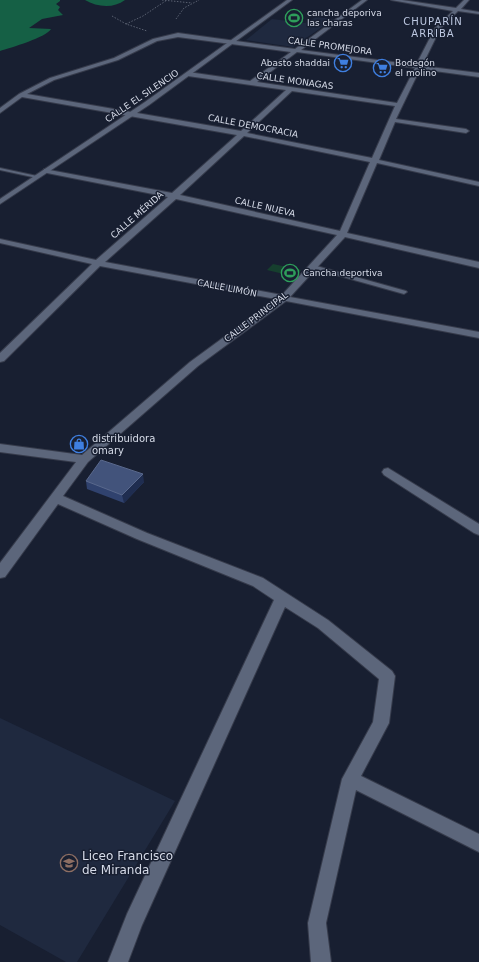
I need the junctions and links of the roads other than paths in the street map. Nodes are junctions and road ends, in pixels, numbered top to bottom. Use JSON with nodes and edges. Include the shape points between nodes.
{"nodes":[{"id":1,"x":290,"y":0,"type":"edge"},
{"id":2,"x":365,"y":0,"type":"edge"},
{"id":3,"x":393,"y":0,"type":"edge"},
{"id":4,"x":468,"y":0,"type":"edge"},
{"id":5,"x":457,"y":10,"type":"junction"},
{"id":6,"x":479,"y":13,"type":"edge"},
{"id":7,"x":235,"y":42,"type":"junction"},
{"id":8,"x":296,"y":50,"type":"junction"},
{"id":9,"x":417,"y":67,"type":"junction"},
{"id":10,"x":188,"y":74,"type":"junction"},
{"id":11,"x":479,"y":74,"type":"edge"},
{"id":12,"x":252,"y":84,"type":"junction"},
{"id":13,"x":291,"y":89,"type":"junction"},
{"id":14,"x":21,"y":96,"type":"junction"},
{"id":15,"x":399,"y":106,"type":"junction"},
{"id":16,"x":0,"y":111,"type":"edge"},
{"id":17,"x":133,"y":112,"type":"junction"},
{"id":18,"x":393,"y":120,"type":"junction"},
{"id":19,"x":466,"y":131,"type":"dead end"},
{"id":20,"x":242,"y":133,"type":"junction"},
{"id":21,"x":375,"y":160,"type":"junction"},
{"id":22,"x":0,"y":169,"type":"edge"},
{"id":23,"x":47,"y":171,"type":"junction"},
{"id":24,"x":37,"y":177,"type":"junction"},
{"id":25,"x":479,"y":184,"type":"edge"},
{"id":26,"x":174,"y":196,"type":"junction"},
{"id":27,"x":0,"y":202,"type":"edge"},
{"id":28,"x":342,"y":235,"type":"junction"},
{"id":29,"x":0,"y":241,"type":"edge"},
{"id":30,"x":98,"y":263,"type":"junction"},
{"id":31,"x":479,"y":265,"type":"edge"},
{"id":32,"x":313,"y":267,"type":"junction"},
{"id":33,"x":404,"y":292,"type":"dead end"},
{"id":34,"x":283,"y":298,"type":"junction"},
{"id":35,"x":479,"y":335,"type":"edge"},
{"id":36,"x":0,"y":359,"type":"edge"},
{"id":37,"x":0,"y":448,"type":"edge"},
{"id":38,"x":84,"y":459,"type":"junction"},
{"id":39,"x":388,"y":472,"type":"dead end"},
{"id":40,"x":56,"y":498,"type":"junction"},
{"id":41,"x":479,"y":530,"type":"edge"},
{"id":42,"x":2,"y":566,"type":"edge"},
{"id":43,"x":282,"y":598,"type":"junction"},
{"id":44,"x":350,"y":780,"type":"junction"},
{"id":45,"x":479,"y":843,"type":"edge"},
{"id":46,"x":118,"y":962,"type":"edge"},
{"id":47,"x":321,"y":962,"type":"edge"}],
"edges":[{"from":1,"to":7,"type":"street","name":"CALLE EL SILENCIO"},
{"from":2,"to":8,"type":"street"},
{"from":3,"to":5,"type":"street"},
{"from":4,"to":5,"type":"street","name":"CALLE PRINCIPAL"},
{"from":5,"to":6,"type":"street"},
{"from":5,"to":9,"type":"street","name":"CALLE PRINCIPAL","via":[[438,28]]},
{"from":7,"to":8,"type":"street","name":"CALLE PROMEJORA"},
{"from":7,"to":10,"type":"street","name":"CALLE EL SILENCIO"},
{"from":7,"to":14,"type":"street","name":"CALLE PROMEJORA","via":[[178,35],[156,40],[116,59],[52,79]]},
{"from":8,"to":9,"type":"street","name":"CALLE PROMEJORA"},
{"from":8,"to":12,"type":"street"},
{"from":9,"to":11,"type":"street","name":"CALLE PROMEJORA"},
{"from":9,"to":15,"type":"street","name":"CALLE PRINCIPAL"},
{"from":10,"to":12,"type":"street","name":"CALLE MONAGAS"},
{"from":10,"to":17,"type":"street","name":"CALLE EL SILENCIO"},
{"from":12,"to":13,"type":"street","name":"CALLE MONAGAS"},
{"from":13,"to":15,"type":"street","name":"CALLE MONAGAS"},
{"from":13,"to":20,"type":"street","name":"CALLE MÉRIDA"},
{"from":14,"to":16,"type":"street","name":"CALLE PROMEJORA"},
{"from":14,"to":17,"type":"street","name":"CALLE DEMOCRACIA"},
{"from":15,"to":18,"type":"street","name":"CALLE PRINCIPAL"},
{"from":17,"to":20,"type":"street","name":"CALLE DEMOCRACIA"},
{"from":17,"to":23,"type":"street","name":"CALLE EL SILENCIO"},
{"from":18,"to":19,"type":"street"},
{"from":18,"to":21,"type":"street","name":"CALLE PRINCIPAL"},
{"from":20,"to":21,"type":"street","name":"CALLE DEMOCRACIA"},
{"from":20,"to":26,"type":"street","name":"CALLE MÉRIDA"},
{"from":21,"to":25,"type":"street","name":"CALLE DEMOCRACIA"},
{"from":21,"to":28,"type":"street","name":"CALLE PRINCIPAL"},
{"from":22,"to":24,"type":"lane"},
{"from":23,"to":24,"type":"street","name":"CALLE EL SILENCIO"},
{"from":23,"to":26,"type":"street","name":"CALLE NUEVA"},
{"from":24,"to":27,"type":"street","name":"CALLE EL SILENCIO"},
{"from":26,"to":28,"type":"street","name":"CALLE NUEVA"},
{"from":26,"to":30,"type":"street","name":"CALLE MÉRIDA"},
{"from":28,"to":31,"type":"street","name":"CALLE NUEVA"},
{"from":28,"to":32,"type":"street","name":"CALLE PRINCIPAL"},
{"from":29,"to":30,"type":"street","name":"CALLE LIMÓN"},
{"from":30,"to":34,"type":"street","name":"CALLE LIMÓN"},
{"from":30,"to":36,"type":"street","name":"CALLE MÉRIDA"},
{"from":32,"to":33,"type":"lane"},
{"from":32,"to":34,"type":"street","name":"CALLE PRINCIPAL"},
{"from":34,"to":35,"type":"street","name":"CALLE LIMÓN"},
{"from":34,"to":38,"type":"street","name":"CALLE PRINCIPAL","via":[[194,364]]},
{"from":37,"to":38,"type":"street"},
{"from":38,"to":40,"type":"street","name":"CALLE PRINCIPAL"},
{"from":39,"to":41,"type":"street"},
{"from":40,"to":42,"type":"street","name":"CALLE PRINCIPAL"},
{"from":40,"to":43,"type":"street","via":[[142,536],[258,582]]},
{"from":43,"to":44,"type":"street","via":[[323,624],[387,676],[381,723]]},
{"from":43,"to":46,"type":"street"},
{"from":44,"to":45,"type":"street"},
{"from":44,"to":47,"type":"street","via":[[317,923]]}]}
